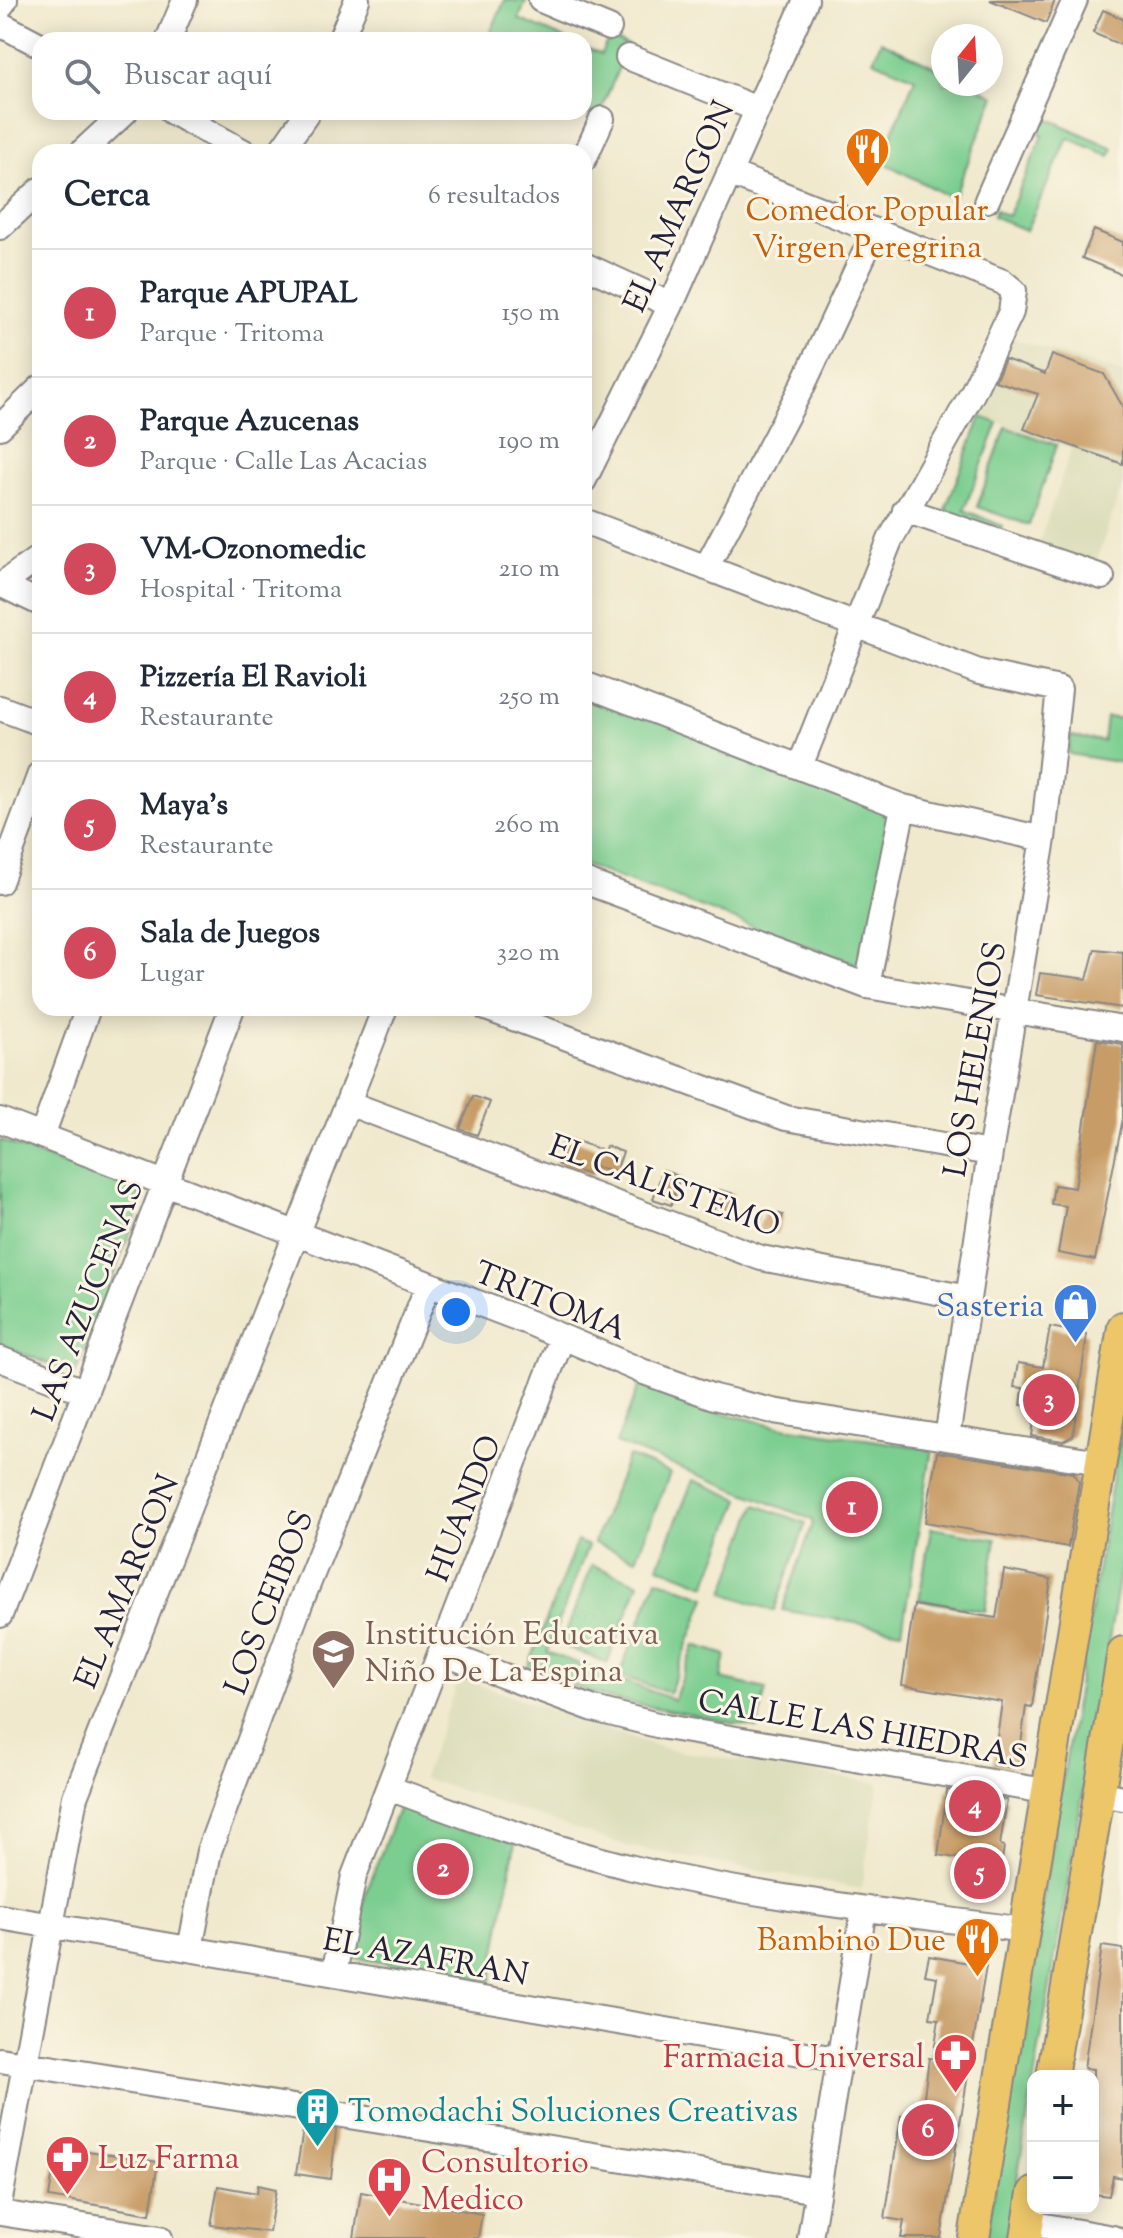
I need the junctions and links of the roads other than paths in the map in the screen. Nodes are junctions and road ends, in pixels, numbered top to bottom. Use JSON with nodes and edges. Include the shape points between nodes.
{"nodes":[{"id":1,"x":5,"y":0,"type":"edge"},
{"id":2,"x":185,"y":0,"type":"edge"},
{"id":3,"x":357,"y":0,"type":"edge"},
{"id":4,"x":541,"y":0,"type":"edge"},
{"id":5,"x":806,"y":0,"type":"edge"},
{"id":6,"x":1075,"y":0,"type":"edge"},
{"id":7,"x":0,"y":7,"type":"edge"},
{"id":8,"x":0,"y":24,"type":"edge"},
{"id":9,"x":609,"y":28,"type":"dead end"},
{"id":10,"x":171,"y":32,"type":"edge"},
{"id":11,"x":343,"y":32,"type":"edge"},
{"id":12,"x":32,"y":41,"type":"edge"},
{"id":13,"x":628,"y":57,"type":"dead end"},
{"id":14,"x":757,"y":109,"type":"junction"},
{"id":15,"x":602,"y":119,"type":"dead end"},
{"id":16,"x":116,"y":120,"type":"edge"},
{"id":17,"x":186,"y":120,"type":"edge"},
{"id":18,"x":302,"y":120,"type":"edge"},
{"id":19,"x":91,"y":144,"type":"edge"},
{"id":20,"x":230,"y":144,"type":"edge"},
{"id":21,"x":286,"y":144,"type":"edge"},
{"id":22,"x":591,"y":144,"type":"edge"},
{"id":23,"x":729,"y":173,"type":"junction"},
{"id":24,"x":32,"y":197,"type":"edge"},
{"id":25,"x":987,"y":200,"type":"dead end"},
{"id":26,"x":0,"y":227,"type":"edge"},
{"id":27,"x":874,"y":233,"type":"junction"},
{"id":28,"x":592,"y":269,"type":"edge"},
{"id":29,"x":671,"y":305,"type":"junction"},
{"id":30,"x":32,"y":396,"type":"edge"},
{"id":31,"x":0,"y":427,"type":"edge"},
{"id":32,"x":592,"y":464,"type":"edge"},
{"id":33,"x":905,"y":510,"type":"junction"},
{"id":34,"x":592,"y":524,"type":"edge"},
{"id":35,"x":32,"y":562,"type":"edge"},
{"id":36,"x":706,"y":568,"type":"junction"},
{"id":37,"x":1102,"y":577,"type":"dead end"},
{"id":38,"x":0,"y":584,"type":"edge"},
{"id":39,"x":32,"y":599,"type":"edge"},
{"id":40,"x":855,"y":626,"type":"junction"},
{"id":41,"x":592,"y":687,"type":"edge"},
{"id":42,"x":0,"y":708,"type":"edge"},
{"id":43,"x":32,"y":720,"type":"edge"},
{"id":44,"x":800,"y":766,"type":"junction"},
{"id":45,"x":32,"y":796,"type":"edge"},
{"id":46,"x":903,"y":807,"type":"junction"},
{"id":47,"x":1043,"y":839,"type":"junction"},
{"id":48,"x":0,"y":882,"type":"edge"},
{"id":49,"x":592,"y":884,"type":"edge"},
{"id":50,"x":867,"y":986,"type":"junction"},
{"id":51,"x":1015,"y":1011,"type":"junction"},
{"id":52,"x":85,"y":1016,"type":"edge"},
{"id":53,"x":229,"y":1016,"type":"edge"},
{"id":54,"x":382,"y":1016,"type":"edge"},
{"id":55,"x":508,"y":1016,"type":"edge"},
{"id":56,"x":1123,"y":1029,"type":"edge"},
{"id":57,"x":348,"y":1103,"type":"junction"},
{"id":58,"x":0,"y":1120,"type":"edge"},
{"id":59,"x":42,"y":1136,"type":"junction"},
{"id":60,"x":990,"y":1153,"type":"junction"},
{"id":61,"x":167,"y":1185,"type":"junction"},
{"id":62,"x":297,"y":1235,"type":"junction"},
{"id":63,"x":428,"y":1286,"type":"junction"},
{"id":64,"x":968,"y":1298,"type":"junction"},
{"id":65,"x":1123,"y":1327,"type":"edge"},
{"id":66,"x":562,"y":1338,"type":"junction"},
{"id":67,"x":0,"y":1359,"type":"edge"},
{"id":68,"x":86,"y":1392,"type":"junction"},
{"id":69,"x":947,"y":1438,"type":"junction"},
{"id":70,"x":1100,"y":1462,"type":"junction"},
{"id":71,"x":0,"y":1615,"type":"edge"},
{"id":72,"x":1123,"y":1652,"type":"edge"},
{"id":73,"x":442,"y":1653,"type":"junction"},
{"id":74,"x":389,"y":1788,"type":"junction"},
{"id":75,"x":1045,"y":1791,"type":"junction"},
{"id":76,"x":1110,"y":1796,"type":"edge"},
{"id":77,"x":864,"y":1909,"type":"junction"},
{"id":78,"x":0,"y":1917,"type":"edge"},
{"id":79,"x":51,"y":1927,"type":"junction"},
{"id":80,"x":1024,"y":1930,"type":"junction"},
{"id":81,"x":190,"y":1949,"type":"junction"},
{"id":82,"x":334,"y":1973,"type":"junction"},
{"id":83,"x":842,"y":2060,"type":"junction"},
{"id":84,"x":12,"y":2062,"type":"edge"},
{"id":85,"x":1053,"y":2070,"type":"edge"},
{"id":86,"x":817,"y":2191,"type":"junction"},
{"id":87,"x":0,"y":2199,"type":"edge"},
{"id":88,"x":0,"y":2213,"type":"edge"},
{"id":89,"x":1027,"y":2231,"type":"edge"},
{"id":90,"x":160,"y":2238,"type":"edge"},
{"id":91,"x":810,"y":2238,"type":"edge"},
{"id":92,"x":974,"y":2238,"type":"edge"},
{"id":93,"x":1113,"y":2238,"type":"edge"}],
"edges":[{"from":1,"to":7,"type":"street"},
{"from":2,"to":10,"type":"street"},
{"from":3,"to":11,"type":"street"},
{"from":4,"to":9,"type":"street"},
{"from":5,"to":14,"type":"street","name":"EL AMARGON"},
{"from":6,"to":25,"type":"street"},
{"from":8,"to":12,"type":"street"},
{"from":13,"to":14,"type":"street"},
{"from":14,"to":23,"type":"street","name":"EL AMARGON"},
{"from":15,"to":22,"type":"street"},
{"from":16,"to":19,"type":"street"},
{"from":17,"to":20,"type":"street"},
{"from":18,"to":21,"type":"street"},
{"from":23,"to":27,"type":"street"},
{"from":23,"to":29,"type":"street","name":"EL AMARGON"},
{"from":24,"to":26,"type":"street"},
{"from":27,"to":33,"type":"street","via":[[1003,282],[1014,291],[1011,312],[972,394]]},
{"from":27,"to":36,"type":"street","via":[[803,385]]},
{"from":28,"to":29,"type":"street"},
{"from":29,"to":32,"type":"street","name":"EL AMARGON"},
{"from":30,"to":31,"type":"street"},
{"from":33,"to":37,"type":"street"},
{"from":33,"to":40,"type":"street"},
{"from":34,"to":36,"type":"street"},
{"from":35,"to":38,"type":"street"},
{"from":36,"to":40,"type":"street"},
{"from":38,"to":39,"type":"street"},
{"from":40,"to":44,"type":"street"},
{"from":40,"to":47,"type":"street","name":"LOS HELENIOS","via":[[979,672],[1059,689]]},
{"from":41,"to":44,"type":"street"},
{"from":42,"to":43,"type":"street"},
{"from":44,"to":46,"type":"street"},
{"from":45,"to":48,"type":"street"},
{"from":46,"to":47,"type":"street"},
{"from":46,"to":50,"type":"street"},
{"from":47,"to":51,"type":"street","name":"LOS HELENIOS"},
{"from":49,"to":50,"type":"street"},
{"from":50,"to":51,"type":"street"},
{"from":51,"to":56,"type":"street"},
{"from":51,"to":60,"type":"street","name":"LOS HELENIOS"},
{"from":52,"to":59,"type":"street"},
{"from":53,"to":61,"type":"street","name":"LAS AZUCENAS"},
{"from":54,"to":57,"type":"street","name":"EL AMARGON"},
{"from":55,"to":60,"type":"street","via":[[786,1118]]},
{"from":57,"to":62,"type":"street","name":"EL AMARGON"},
{"from":57,"to":64,"type":"street","name":"EL CALISTEMO","via":[[761,1258]]},
{"from":58,"to":59,"type":"street","name":"TRITOMA"},
{"from":59,"to":61,"type":"street","name":"TRITOMA"},
{"from":60,"to":64,"type":"street","name":"LOS HELENIOS"},
{"from":61,"to":62,"type":"street","name":"TRITOMA"},
{"from":61,"to":68,"type":"street","name":"LAS AZUCENAS"},
{"from":62,"to":63,"type":"street","name":"TRITOMA"},
{"from":62,"to":79,"type":"street","name":"EL AMARGON","via":[[75,1797]]},
{"from":63,"to":66,"type":"street","name":"TRITOMA"},
{"from":63,"to":81,"type":"street","name":"LOS CEIBOS","via":[[300,1604],[209,1851]]},
{"from":64,"to":69,"type":"street","name":"LOS HELENIOS"},
{"from":65,"to":70,"type":"main road"},
{"from":66,"to":69,"type":"street","name":"TRITOMA","via":[[714,1397]]},
{"from":66,"to":73,"type":"street","name":"HUANDO"},
{"from":67,"to":68,"type":"street"},
{"from":68,"to":71,"type":"street","name":"LAS AZUCENAS"},
{"from":69,"to":70,"type":"street","name":"TRITOMA"},
{"from":70,"to":75,"type":"main road"},
{"from":72,"to":76,"type":"main road"},
{"from":73,"to":74,"type":"street","name":"HUANDO"},
{"from":73,"to":75,"type":"street","name":"CALLE LAS HIEDRAS","via":[[580,1705],[665,1727]]},
{"from":74,"to":77,"type":"street","via":[[632,1868]]},
{"from":74,"to":82,"type":"street","name":"HUANDO","via":[[354,1876]]},
{"from":75,"to":80,"type":"main road"},
{"from":76,"to":85,"type":"main road"},
{"from":77,"to":80,"type":"street"},
{"from":77,"to":83,"type":"street"},
{"from":78,"to":79,"type":"street","name":"EL AZAFRAN"},
{"from":79,"to":81,"type":"street","name":"EL AZAFRAN"},
{"from":79,"to":84,"type":"street","name":"EL AMARGON"},
{"from":80,"to":92,"type":"main road"},
{"from":81,"to":82,"type":"street","name":"EL AZAFRAN"},
{"from":82,"to":83,"type":"street","name":"EL AZAFRAN"},
{"from":83,"to":86,"type":"street"},
{"from":84,"to":86,"type":"street"},
{"from":84,"to":87,"type":"street","name":"EL AMARGON"},
{"from":86,"to":91,"type":"street"},
{"from":88,"to":90,"type":"street"},
{"from":89,"to":93,"type":"street"}]}
